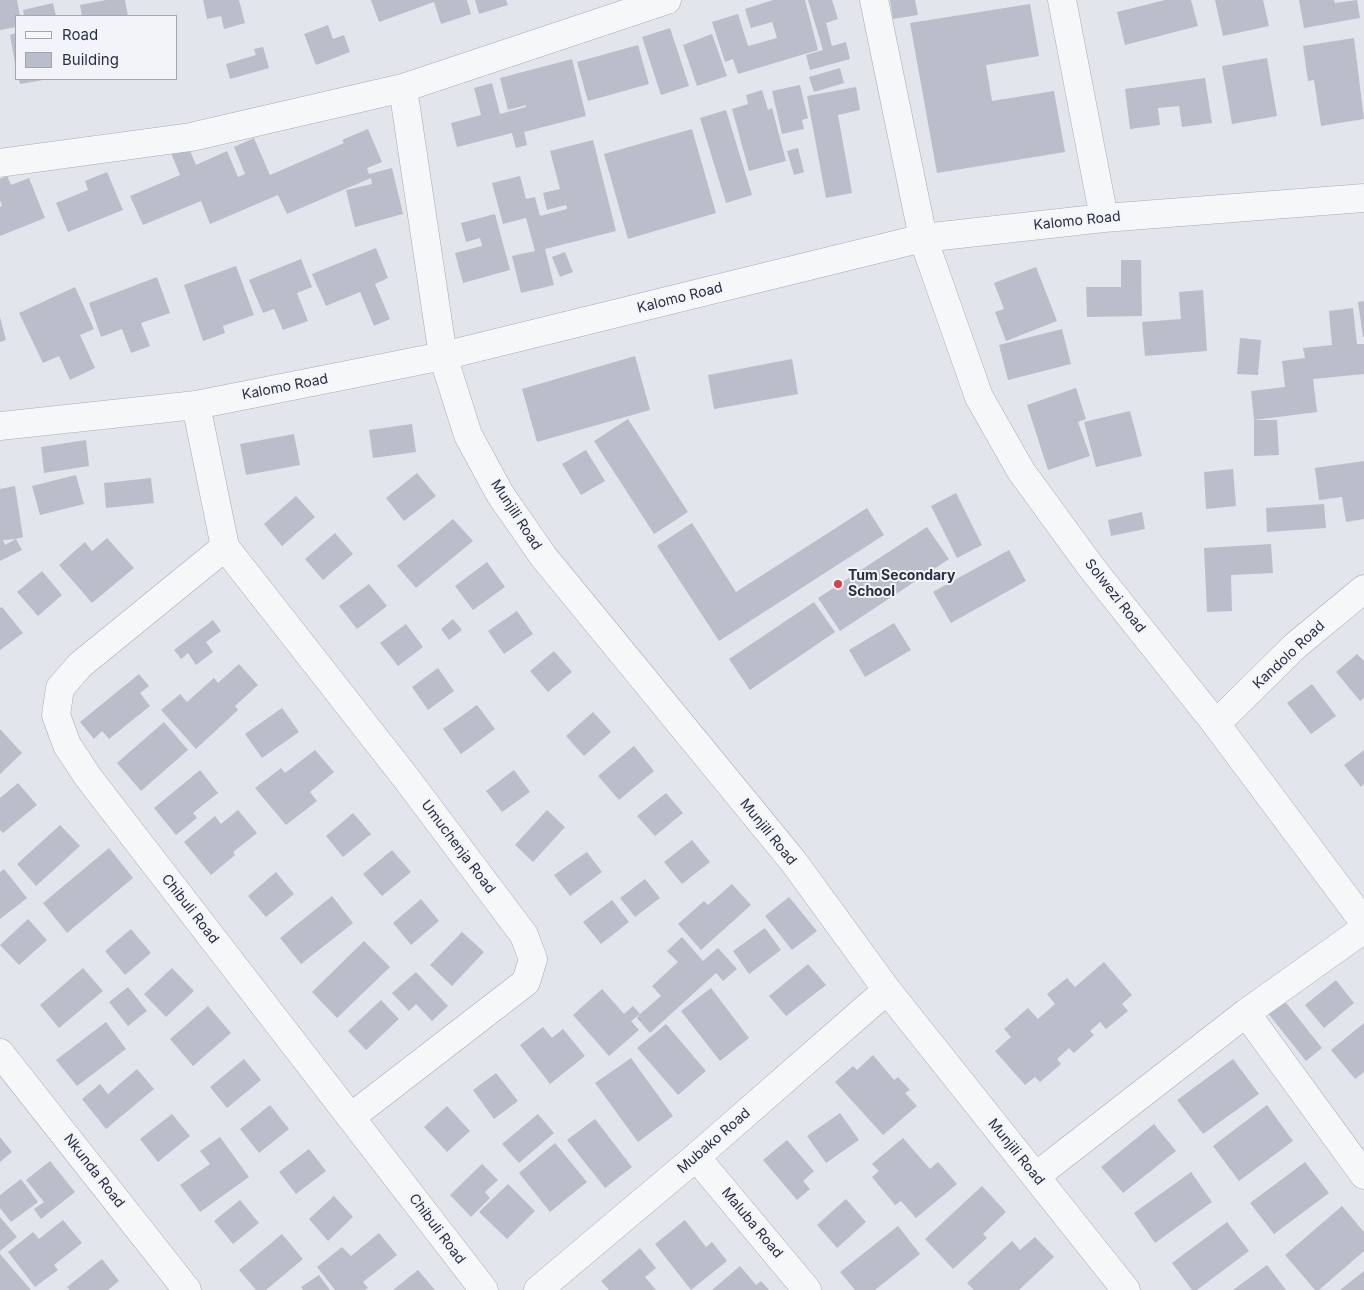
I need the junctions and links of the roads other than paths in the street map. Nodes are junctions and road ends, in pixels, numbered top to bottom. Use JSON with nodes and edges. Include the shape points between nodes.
{"nodes":[{"id":1,"x":667,"y":0,"type":"edge"},
{"id":2,"x":874,"y":0,"type":"edge"},
{"id":3,"x":1062,"y":0,"type":"edge"},
{"id":4,"x":403,"y":88,"type":"junction"},
{"id":5,"x":0,"y":163,"type":"edge"},
{"id":6,"x":1364,"y":198,"type":"edge"},
{"id":7,"x":1104,"y":218,"type":"junction"},
{"id":8,"x":923,"y":238,"type":"junction"},
{"id":9,"x":443,"y":356,"type":"junction"},
{"id":10,"x":196,"y":405,"type":"junction"},
{"id":11,"x":0,"y":426,"type":"edge"},
{"id":12,"x":225,"y":547,"type":"junction"},
{"id":13,"x":1364,"y":589,"type":"edge"},
{"id":14,"x":1216,"y":724,"type":"junction"},
{"id":15,"x":1364,"y":922,"type":"edge"},
{"id":16,"x":1364,"y":930,"type":"edge"},
{"id":17,"x":887,"y":990,"type":"junction"},
{"id":18,"x":1246,"y":1013,"type":"junction"},
{"id":19,"x":0,"y":1053,"type":"edge"},
{"id":20,"x":352,"y":1117,"type":"junction"},
{"id":21,"x":696,"y":1157,"type":"junction"},
{"id":22,"x":1036,"y":1176,"type":"junction"},
{"id":23,"x":1364,"y":1176,"type":"edge"},
{"id":24,"x":187,"y":1290,"type":"edge"},
{"id":25,"x":484,"y":1290,"type":"edge"},
{"id":26,"x":538,"y":1290,"type":"edge"},
{"id":27,"x":807,"y":1290,"type":"edge"},
{"id":28,"x":1126,"y":1290,"type":"edge"}],
"edges":[{"from":1,"to":4,"type":"street"},
{"from":2,"to":8,"type":"street","name":"Solwezi Road"},
{"from":3,"to":7,"type":"street"},
{"from":4,"to":5,"type":"street","via":[[191,137]]},
{"from":4,"to":9,"type":"street","name":"Munjili Road"},
{"from":6,"to":7,"type":"street","name":"Kalomo Road"},
{"from":7,"to":8,"type":"street","name":"Kalomo Road"},
{"from":8,"to":9,"type":"street","name":"Kalomo Road"},
{"from":8,"to":14,"type":"street","name":"Solwezi Road","via":[[979,397],[1021,471],[1091,566]]},
{"from":9,"to":10,"type":"street","name":"Kalomo Road"},
{"from":9,"to":17,"type":"street","name":"Munjili Road","via":[[468,435],[516,518],[549,564],[793,861]]},
{"from":10,"to":11,"type":"street","name":"Kalomo Road"},
{"from":10,"to":12,"type":"street"},
{"from":12,"to":20,"type":"street","name":"Chibuli Road","via":[[80,665],[60,688],[56,715],[68,745],[88,777]]},
{"from":12,"to":20,"type":"street","name":"Umuchenja Road","via":[[524,935],[533,959],[526,982]]},
{"from":13,"to":14,"type":"street","name":"Kandolo Road","via":[[1295,646]]},
{"from":14,"to":15,"type":"street","name":"Solwezi Road"},
{"from":16,"to":18,"type":"street"},
{"from":17,"to":21,"type":"street","name":"Mubako Road"},
{"from":17,"to":22,"type":"street","name":"Munjili Road"},
{"from":18,"to":22,"type":"street"},
{"from":18,"to":23,"type":"street"},
{"from":19,"to":24,"type":"street","name":"Nkunda Road"},
{"from":20,"to":25,"type":"street","name":"Chibuli Road"},
{"from":21,"to":26,"type":"street","name":"Mubako Road"},
{"from":21,"to":27,"type":"street","name":"Maluba Road"},
{"from":22,"to":28,"type":"street","name":"Munjili Road"}]}
